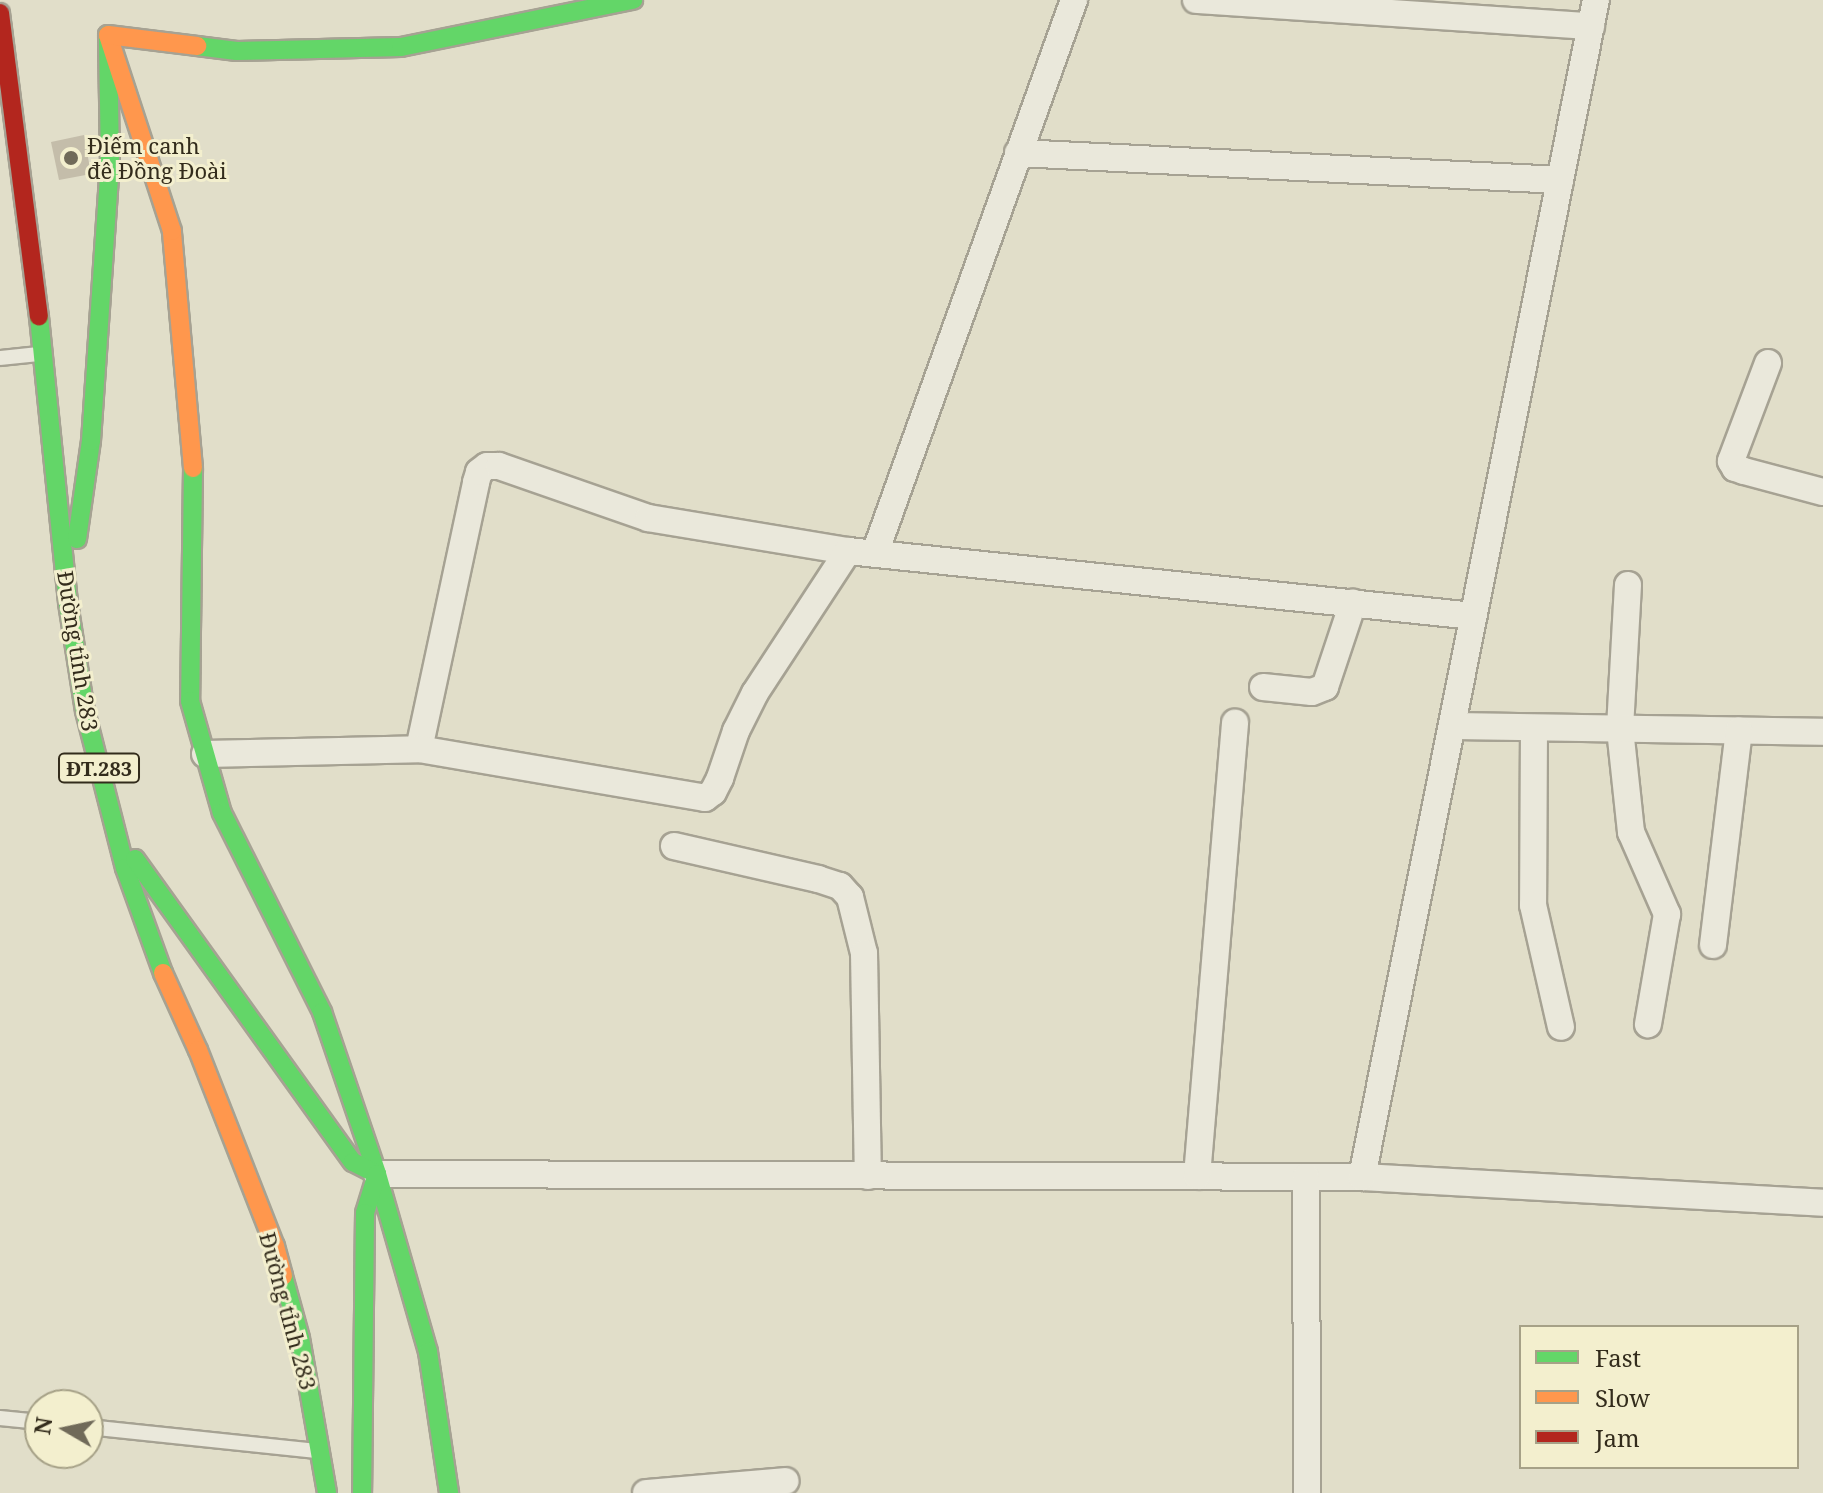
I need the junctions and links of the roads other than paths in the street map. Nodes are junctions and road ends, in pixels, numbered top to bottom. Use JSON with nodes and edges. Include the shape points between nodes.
{"nodes":[{"id":1,"x":633,"y":0,"type":"edge"},
{"id":2,"x":1074,"y":0,"type":"edge"},
{"id":3,"x":1196,"y":0,"type":"edge"},
{"id":4,"x":1596,"y":0,"type":"edge"},
{"id":5,"x":0,"y":13,"type":"edge"},
{"id":6,"x":1591,"y":26,"type":"junction"},
{"id":7,"x":108,"y":35,"type":"junction"},
{"id":8,"x":1018,"y":153,"type":"junction"},
{"id":9,"x":1560,"y":180,"type":"junction"},
{"id":10,"x":43,"y":354,"type":"junction"},
{"id":11,"x":0,"y":358,"type":"edge"},
{"id":12,"x":1768,"y":363,"type":"dead end"},
{"id":13,"x":1823,"y":492,"type":"edge"},
{"id":14,"x":848,"y":551,"type":"junction"},
{"id":15,"x":875,"y":553,"type":"junction"},
{"id":16,"x":1628,"y":585,"type":"dead end"},
{"id":17,"x":68,"y":603,"type":"junction"},
{"id":18,"x":1353,"y":603,"type":"junction"},
{"id":19,"x":1474,"y":616,"type":"junction"},
{"id":20,"x":1263,"y":687,"type":"dead end"},
{"id":21,"x":1235,"y":723,"type":"dead end"},
{"id":22,"x":1452,"y":726,"type":"junction"},
{"id":23,"x":1534,"y":728,"type":"junction"},
{"id":24,"x":1620,"y":729,"type":"junction"},
{"id":25,"x":1739,"y":731,"type":"junction"},
{"id":26,"x":1823,"y":732,"type":"edge"},
{"id":27,"x":419,"y":749,"type":"junction"},
{"id":28,"x":205,"y":754,"type":"junction"},
{"id":29,"x":115,"y":832,"type":"junction"},
{"id":30,"x":674,"y":846,"type":"dead end"},
{"id":31,"x":1713,"y":945,"type":"dead end"},
{"id":32,"x":1648,"y":1024,"type":"dead end"},
{"id":33,"x":1561,"y":1027,"type":"dead end"},
{"id":34,"x":377,"y":1174,"type":"junction"},
{"id":35,"x":868,"y":1176,"type":"junction"},
{"id":36,"x":1197,"y":1176,"type":"junction"},
{"id":37,"x":1306,"y":1177,"type":"junction"},
{"id":38,"x":1362,"y":1177,"type":"junction"},
{"id":39,"x":1823,"y":1203,"type":"edge"},
{"id":40,"x":0,"y":1418,"type":"edge"},
{"id":41,"x":24,"y":1420,"type":"edge"},
{"id":42,"x":104,"y":1429,"type":"edge"},
{"id":43,"x":321,"y":1452,"type":"junction"},
{"id":44,"x":785,"y":1481,"type":"dead end"},
{"id":45,"x":327,"y":1493,"type":"edge"},
{"id":46,"x":362,"y":1493,"type":"edge"},
{"id":47,"x":449,"y":1493,"type":"edge"},
{"id":48,"x":646,"y":1493,"type":"edge"},
{"id":49,"x":1307,"y":1493,"type":"edge"}],
"edges":[{"from":1,"to":7,"type":"main road","via":[[401,47],[237,51]]},
{"from":2,"to":8,"type":"street"},
{"from":3,"to":6,"type":"street"},
{"from":4,"to":6,"type":"street"},
{"from":5,"to":10,"type":"main road","name":"Đường tỉnh 283","number":"ĐT.283"},
{"from":6,"to":9,"type":"street"},
{"from":7,"to":17,"type":"main road","via":[[110,165],[91,441]]},
{"from":7,"to":28,"type":"main road","via":[[172,231],[193,468],[190,701]]},
{"from":8,"to":9,"type":"street"},
{"from":8,"to":15,"type":"street"},
{"from":9,"to":19,"type":"street"},
{"from":10,"to":11,"type":"lane"},
{"from":10,"to":17,"type":"main road","name":"Đường tỉnh 283","number":"ĐT.283"},
{"from":12,"to":13,"type":"street","via":[[1731,461],[1735,468]]},
{"from":14,"to":15,"type":"street"},
{"from":14,"to":27,"type":"street","via":[[755,693],[720,778],[705,798]]},
{"from":14,"to":27,"type":"street","via":[[648,518],[487,466],[476,482]]},
{"from":15,"to":18,"type":"street"},
{"from":16,"to":24,"type":"street"},
{"from":17,"to":29,"type":"main road","name":"Đường tỉnh 283","number":"ĐT.283","via":[[85,711]]},
{"from":18,"to":19,"type":"street"},
{"from":18,"to":20,"type":"street","via":[[1325,687],[1312,692]]},
{"from":19,"to":22,"type":"street"},
{"from":21,"to":36,"type":"street"},
{"from":22,"to":23,"type":"street"},
{"from":22,"to":38,"type":"street"},
{"from":23,"to":24,"type":"street"},
{"from":23,"to":33,"type":"street","via":[[1533,905]]},
{"from":24,"to":25,"type":"street"},
{"from":24,"to":32,"type":"street","via":[[1631,832],[1667,914]]},
{"from":25,"to":26,"type":"street"},
{"from":25,"to":31,"type":"street"},
{"from":27,"to":28,"type":"street"},
{"from":28,"to":34,"type":"main road","via":[[222,813],[322,1012]]},
{"from":29,"to":34,"type":"main road","via":[[353,1162]]},
{"from":29,"to":43,"type":"main road","name":"Đường tỉnh 283","number":"ĐT.283","via":[[151,947],[275,1246],[300,1338]]},
{"from":30,"to":35,"type":"street","via":[[818,879],[840,886],[850,897],[864,953]]},
{"from":34,"to":35,"type":"street"},
{"from":34,"to":46,"type":"main road","via":[[365,1213]]},
{"from":34,"to":47,"type":"main road","via":[[428,1352]]},
{"from":35,"to":36,"type":"street"},
{"from":36,"to":37,"type":"street"},
{"from":37,"to":38,"type":"street"},
{"from":37,"to":49,"type":"street"},
{"from":38,"to":39,"type":"street"},
{"from":40,"to":41,"type":"lane"},
{"from":42,"to":43,"type":"lane"},
{"from":43,"to":45,"type":"main road","name":"Đường tỉnh 283","number":"ĐT.283"},
{"from":44,"to":48,"type":"street"}]}
